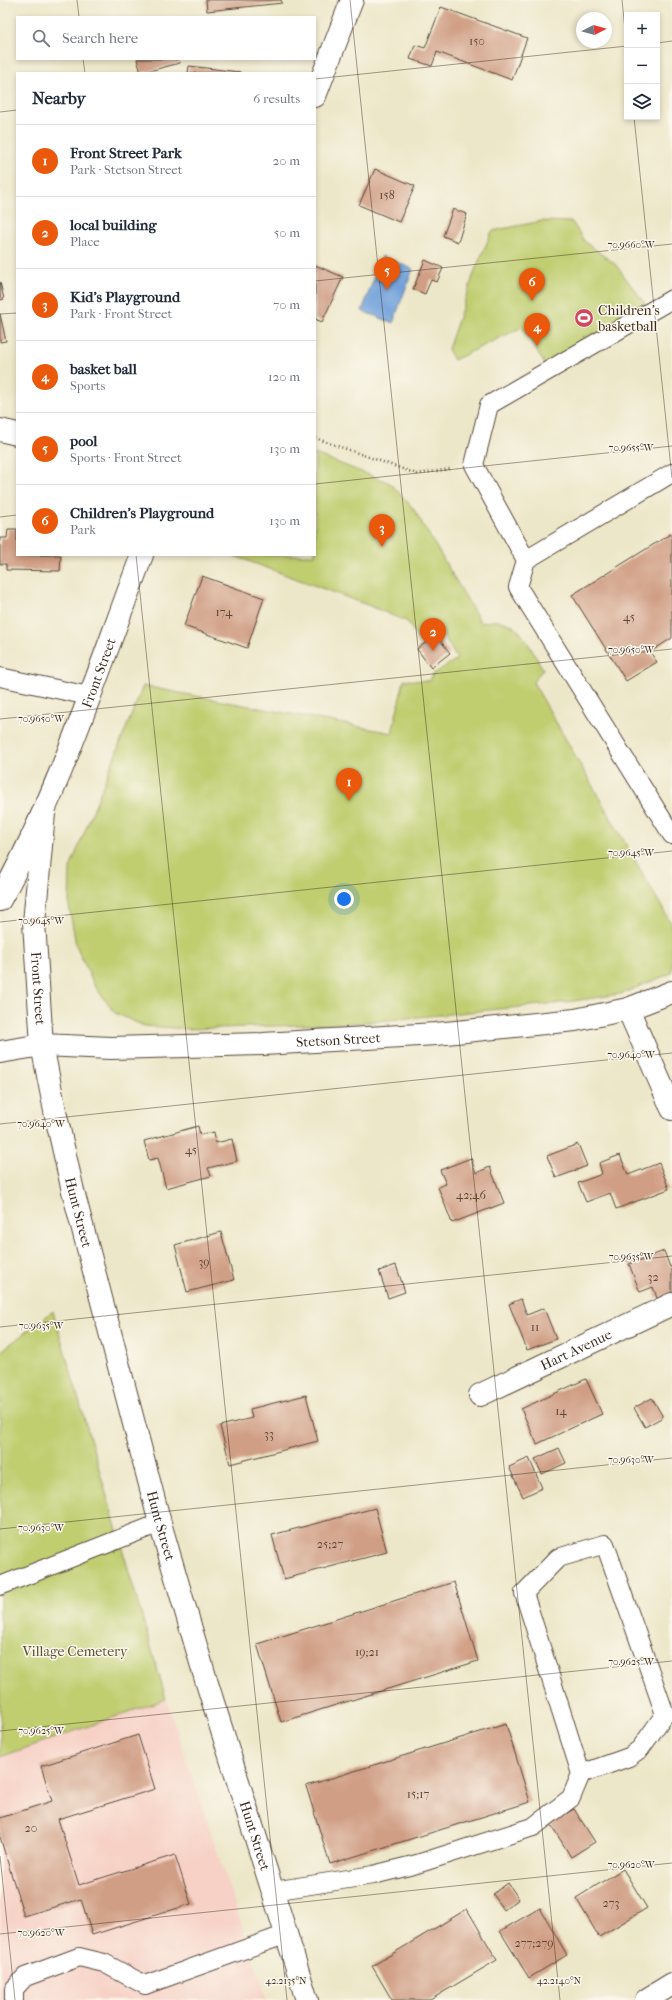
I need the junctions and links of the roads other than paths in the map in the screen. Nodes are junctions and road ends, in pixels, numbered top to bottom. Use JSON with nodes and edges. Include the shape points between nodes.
{"nodes":[{"id":1,"x":352,"y":0,"type":"edge"},
{"id":2,"x":316,"y":93,"type":"edge"},
{"id":3,"x":672,"y":299,"type":"edge"},
{"id":4,"x":0,"y":430,"type":"edge"},
{"id":5,"x":16,"y":434,"type":"edge"},
{"id":6,"x":672,"y":473,"type":"edge"},
{"id":7,"x":142,"y":556,"type":"edge"},
{"id":8,"x":526,"y":560,"type":"junction"},
{"id":9,"x":0,"y":677,"type":"edge"},
{"id":10,"x":89,"y":696,"type":"junction"},
{"id":11,"x":44,"y":813,"type":"junction"},
{"id":12,"x":672,"y":835,"type":"edge"},
{"id":13,"x":0,"y":900,"type":"edge"},
{"id":14,"x":672,"y":992,"type":"edge"},
{"id":15,"x":628,"y":1009,"type":"junction"},
{"id":16,"x":42,"y":1045,"type":"junction"},
{"id":17,"x":0,"y":1052,"type":"edge"},
{"id":18,"x":672,"y":1109,"type":"edge"},
{"id":19,"x":672,"y":1304,"type":"edge"},
{"id":20,"x":480,"y":1395,"type":"dead end"},
{"id":21,"x":160,"y":1523,"type":"junction"},
{"id":22,"x":0,"y":1586,"type":"edge"},
{"id":23,"x":581,"y":1774,"type":"junction"},
{"id":24,"x":273,"y":1891,"type":"junction"},
{"id":25,"x":286,"y":1934,"type":"junction"},
{"id":26,"x":672,"y":1984,"type":"edge"},
{"id":27,"x":142,"y":1992,"type":"edge"},
{"id":28,"x":14,"y":2000,"type":"edge"},
{"id":29,"x":307,"y":2000,"type":"edge"},
{"id":30,"x":646,"y":2000,"type":"edge"}],
"edges":[{"from":1,"to":2,"type":"street"},
{"from":3,"to":8,"type":"lane","via":[[489,405],[474,465]]},
{"from":4,"to":5,"type":"street"},
{"from":6,"to":8,"type":"lane"},
{"from":7,"to":10,"type":"street","name":"Front Street"},
{"from":8,"to":12,"type":"lane","via":[[518,587]]},
{"from":9,"to":10,"type":"lane"},
{"from":10,"to":11,"type":"street","name":"Front Street"},
{"from":11,"to":13,"type":"street","name":"Front Street"},
{"from":11,"to":16,"type":"street","name":"Front Street","via":[[34,923]]},
{"from":14,"to":15,"type":"street","name":"Stetson Street"},
{"from":15,"to":16,"type":"street","name":"Stetson Street","via":[[575,1020],[428,1034],[263,1044],[111,1048]]},
{"from":15,"to":18,"type":"street"},
{"from":16,"to":17,"type":"street","name":"Stetson Street"},
{"from":16,"to":21,"type":"street","name":"Hunt Street","via":[[73,1191]]},
{"from":19,"to":20,"type":"street","name":"Hart Avenue"},
{"from":21,"to":22,"type":"lane"},
{"from":21,"to":24,"type":"street","name":"Hunt Street","via":[[206,1680]]},
{"from":23,"to":23,"type":"lane","via":[[524,1593],[558,1558],[605,1544],[665,1714],[640,1749],[629,1757]]},
{"from":23,"to":24,"type":"lane","via":[[571,1798],[533,1827],[418,1864],[373,1875]]},
{"from":24,"to":25,"type":"street","name":"Hunt Street"},
{"from":25,"to":27,"type":"lane"},
{"from":25,"to":29,"type":"street","name":"Hunt Street"},
{"from":26,"to":30,"type":"street"},
{"from":27,"to":28,"type":"lane","via":[[104,1963],[79,1957],[25,1977],[14,1989]]}]}
